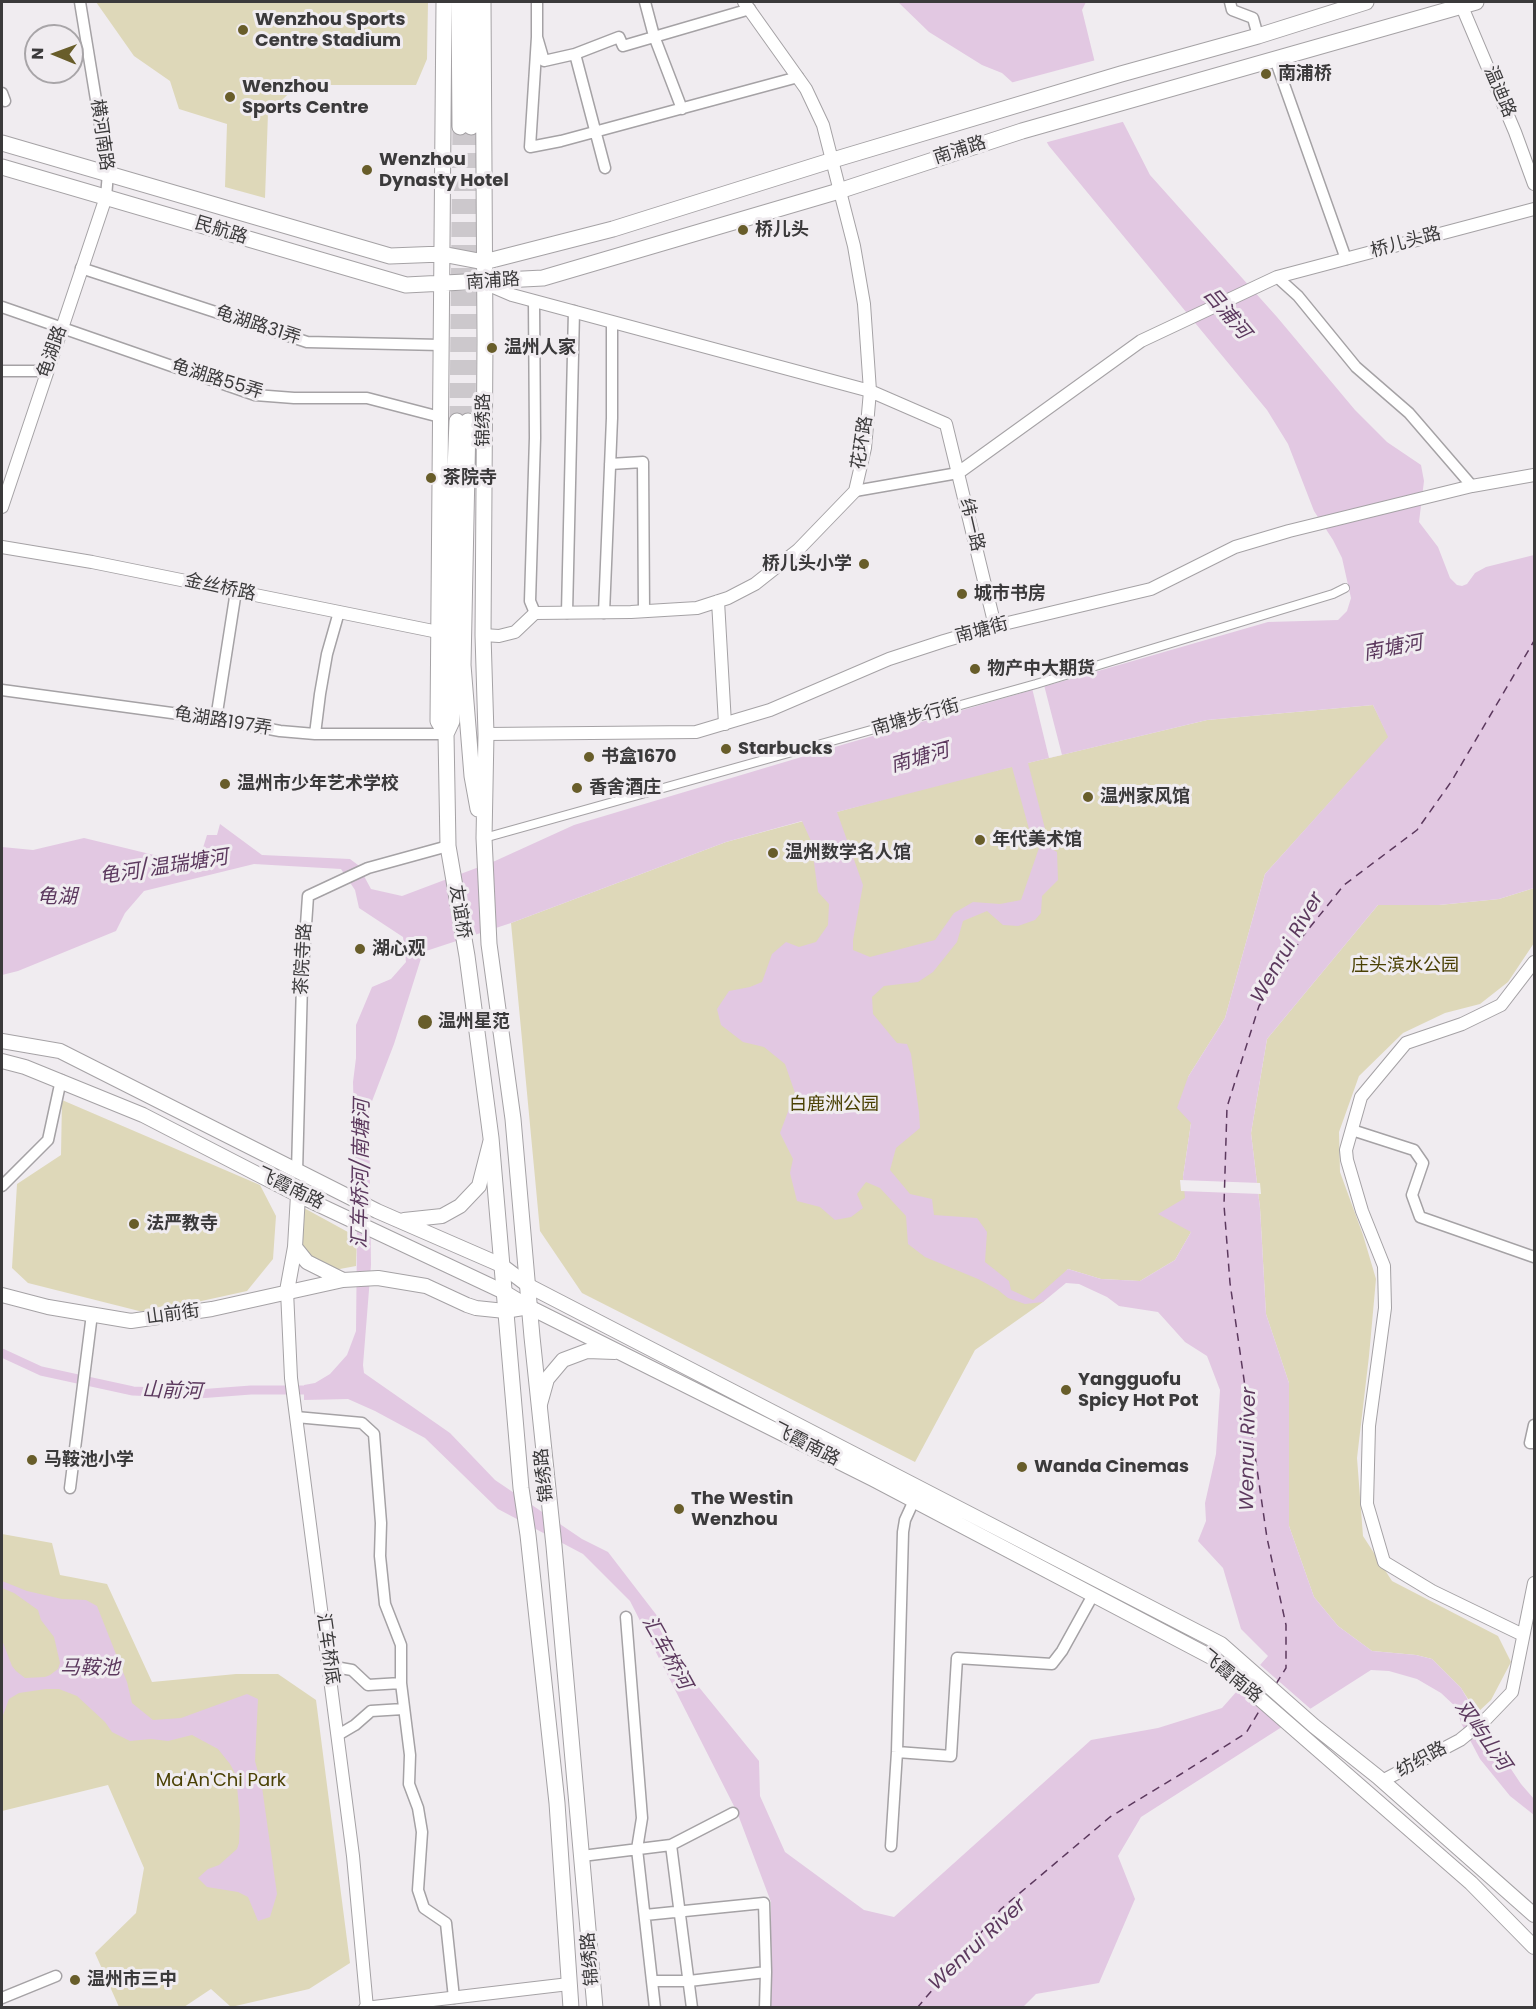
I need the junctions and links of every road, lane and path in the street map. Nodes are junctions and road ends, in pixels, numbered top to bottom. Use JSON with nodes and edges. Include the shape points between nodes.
{"nodes":[{"id":1,"x":80,"y":2,"type":"edge"},
{"id":2,"x":444,"y":2,"type":"edge"},
{"id":3,"x":459,"y":2,"type":"edge"},
{"id":4,"x":470,"y":2,"type":"edge"},
{"id":5,"x":483,"y":2,"type":"edge"},
{"id":6,"x":537,"y":2,"type":"edge"},
{"id":7,"x":645,"y":2,"type":"edge"},
{"id":8,"x":1230,"y":2,"type":"edge"},
{"id":9,"x":1366,"y":2,"type":"edge"},
{"id":10,"x":1466,"y":2,"type":"edge"},
{"id":11,"x":747,"y":5,"type":"edge"},
{"id":12,"x":654,"y":36,"type":"junction"},
{"id":13,"x":1258,"y":36,"type":"junction"},
{"id":14,"x":537,"y":37,"type":"junction"},
{"id":15,"x":575,"y":54,"type":"junction"},
{"id":16,"x":1275,"y":59,"type":"junction"},
{"id":17,"x":798,"y":77,"type":"junction"},
{"id":18,"x":682,"y":109,"type":"junction"},
{"id":19,"x":595,"y":132,"type":"junction"},
{"id":20,"x":2,"y":143,"type":"edge"},
{"id":21,"x":833,"y":160,"type":"junction"},
{"id":22,"x":2,"y":167,"type":"edge"},
{"id":23,"x":604,"y":168,"type":"dead end"},
{"id":24,"x":108,"y":173,"type":"junction"},
{"id":25,"x":1534,"y":184,"type":"edge"},
{"id":26,"x":839,"y":191,"type":"junction"},
{"id":27,"x":106,"y":197,"type":"junction"},
{"id":28,"x":1534,"y":209,"type":"edge"},
{"id":29,"x":442,"y":254,"type":"junction"},
{"id":30,"x":1346,"y":259,"type":"junction"},
{"id":31,"x":484,"y":262,"type":"junction"},
{"id":32,"x":81,"y":268,"type":"junction"},
{"id":33,"x":1277,"y":277,"type":"junction"},
{"id":34,"x":484,"y":283,"type":"junction"},
{"id":35,"x":442,"y":285,"type":"junction"},
{"id":36,"x":534,"y":301,"type":"junction"},
{"id":37,"x":2,"y":307,"type":"edge"},
{"id":38,"x":574,"y":311,"type":"junction"},
{"id":39,"x":612,"y":322,"type":"junction"},
{"id":40,"x":61,"y":328,"type":"junction"},
{"id":41,"x":441,"y":345,"type":"junction"},
{"id":42,"x":2,"y":371,"type":"edge"},
{"id":43,"x":47,"y":371,"type":"junction"},
{"id":44,"x":870,"y":391,"type":"junction"},
{"id":45,"x":440,"y":417,"type":"junction"},
{"id":46,"x":610,"y":464,"type":"junction"},
{"id":47,"x":958,"y":473,"type":"junction"},
{"id":48,"x":1534,"y":475,"type":"edge"},
{"id":49,"x":1472,"y":486,"type":"junction"},
{"id":50,"x":855,"y":491,"type":"junction"},
{"id":51,"x":2,"y":507,"type":"edge"},
{"id":52,"x":2,"y":547,"type":"edge"},
{"id":53,"x":1345,"y":588,"type":"dead end"},
{"id":54,"x":236,"y":591,"type":"junction"},
{"id":55,"x":718,"y":601,"type":"junction"},
{"id":56,"x":645,"y":611,"type":"junction"},
{"id":57,"x":339,"y":612,"type":"junction"},
{"id":58,"x":604,"y":612,"type":"junction"},
{"id":59,"x":535,"y":613,"type":"junction"},
{"id":60,"x":567,"y":613,"type":"junction"},
{"id":61,"x":995,"y":626,"type":"junction"},
{"id":62,"x":438,"y":632,"type":"junction"},
{"id":63,"x":483,"y":635,"type":"junction"},
{"id":64,"x":2,"y":690,"type":"edge"},
{"id":65,"x":216,"y":719,"type":"junction"},
{"id":66,"x":725,"y":724,"type":"junction"},
{"id":67,"x":315,"y":734,"type":"junction"},
{"id":68,"x":446,"y":734,"type":"junction"},
{"id":69,"x":486,"y":734,"type":"junction"},
{"id":70,"x":484,"y":838,"type":"junction"},
{"id":71,"x":448,"y":846,"type":"junction"},
{"id":72,"x":485,"y":861,"type":"joint"},
{"id":73,"x":452,"y":869,"type":"joint"},
{"id":74,"x":489,"y":944,"type":"joint"},
{"id":75,"x":467,"y":956,"type":"joint"},
{"id":76,"x":1534,"y":962,"type":"edge"},
{"id":77,"x":2,"y":1041,"type":"edge"},
{"id":78,"x":2,"y":1061,"type":"edge"},
{"id":79,"x":61,"y":1080,"type":"junction"},
{"id":80,"x":1352,"y":1130,"type":"junction"},
{"id":81,"x":491,"y":1138,"type":"junction"},
{"id":82,"x":297,"y":1172,"type":"junction"},
{"id":83,"x":2,"y":1186,"type":"edge"},
{"id":84,"x":298,"y":1195,"type":"junction"},
{"id":85,"x":402,"y":1221,"type":"junction"},
{"id":86,"x":295,"y":1247,"type":"junction"},
{"id":87,"x":1534,"y":1257,"type":"edge"},
{"id":88,"x":501,"y":1265,"type":"junction"},
{"id":89,"x":345,"y":1279,"type":"junction"},
{"id":90,"x":529,"y":1287,"type":"junction"},
{"id":91,"x":287,"y":1291,"type":"junction"},
{"id":92,"x":504,"y":1292,"type":"junction"},
{"id":93,"x":2,"y":1295,"type":"edge"},
{"id":94,"x":529,"y":1307,"type":"junction"},
{"id":95,"x":505,"y":1311,"type":"junction"},
{"id":96,"x":92,"y":1314,"type":"junction"},
{"id":97,"x":620,"y":1352,"type":"junction"},
{"id":98,"x":539,"y":1409,"type":"junction"},
{"id":99,"x":295,"y":1413,"type":"junction"},
{"id":100,"x":1534,"y":1425,"type":"edge"},
{"id":101,"x":1534,"y":1443,"type":"edge"},
{"id":102,"x":70,"y":1488,"type":"dead end"},
{"id":103,"x":917,"y":1495,"type":"junction"},
{"id":104,"x":1534,"y":1583,"type":"edge"},
{"id":105,"x":1093,"y":1595,"type":"junction"},
{"id":106,"x":626,"y":1617,"type":"dead end"},
{"id":107,"x":1523,"y":1635,"type":"junction"},
{"id":108,"x":329,"y":1666,"type":"junction"},
{"id":109,"x":401,"y":1683,"type":"junction"},
{"id":110,"x":403,"y":1709,"type":"junction"},
{"id":111,"x":338,"y":1736,"type":"junction"},
{"id":112,"x":897,"y":1752,"type":"junction"},
{"id":113,"x":1382,"y":1781,"type":"junction"},
{"id":114,"x":733,"y":1813,"type":"dead end"},
{"id":115,"x":671,"y":1845,"type":"junction"},
{"id":116,"x":891,"y":1846,"type":"dead end"},
{"id":117,"x":637,"y":1849,"type":"junction"},
{"id":118,"x":582,"y":1856,"type":"junction"},
{"id":119,"x":679,"y":1913,"type":"junction"},
{"id":120,"x":1534,"y":1915,"type":"edge"},
{"id":121,"x":645,"y":1916,"type":"junction"},
{"id":122,"x":1534,"y":1947,"type":"edge"},
{"id":123,"x":766,"y":1972,"type":"junction"},
{"id":124,"x":56,"y":1976,"type":"dead end"},
{"id":125,"x":653,"y":1981,"type":"junction"},
{"id":126,"x":688,"y":1981,"type":"junction"},
{"id":127,"x":569,"y":1984,"type":"junction"},
{"id":128,"x":2,"y":1998,"type":"edge"},
{"id":129,"x":454,"y":1998,"type":"junction"},
{"id":130,"x":366,"y":2007,"type":"edge"},
{"id":131,"x":571,"y":2007,"type":"edge"},
{"id":132,"x":595,"y":2007,"type":"edge"},
{"id":133,"x":655,"y":2007,"type":"edge"},
{"id":134,"x":692,"y":2007,"type":"edge"},
{"id":135,"x":765,"y":2007,"type":"edge"}],
"edges":[{"from":1,"to":24,"type":"street","name":"横河南路"},
{"from":2,"to":29,"type":"main road","name":"锦绣路"},
{"from":3,"to":4,"type":"main road","via":[[465,127]]},
{"from":5,"to":31,"type":"main road","name":"锦绣路"},
{"from":6,"to":14,"type":"street"},
{"from":7,"to":12,"type":"street"},
{"from":8,"to":13,"type":"street","via":[[1232,10],[1253,18]]},
{"from":9,"to":13,"type":"main road","name":"南浦路"},
{"from":10,"to":16,"type":"main road","name":"南浦路"},
{"from":10,"to":25,"type":"street","name":"温迪路"},
{"from":11,"to":12,"type":"street"},
{"from":11,"to":17,"type":"street","name":"花环路"},
{"from":12,"to":15,"type":"street","via":[[623,46],[619,37]]},
{"from":12,"to":18,"type":"street"},
{"from":13,"to":21,"type":"main road","name":"南浦路"},
{"from":14,"to":15,"type":"street","via":[[544,61]]},
{"from":14,"to":19,"type":"street","via":[[530,147]]},
{"from":15,"to":19,"type":"street"},
{"from":16,"to":26,"type":"main road","name":"南浦路","via":[[1022,131]]},
{"from":16,"to":30,"type":"street"},
{"from":17,"to":18,"type":"street"},
{"from":17,"to":21,"type":"street","name":"花环路","via":[[823,124]]},
{"from":18,"to":19,"type":"street"},
{"from":19,"to":23,"type":"street"},
{"from":20,"to":24,"type":"main road","name":"民航路"},
{"from":21,"to":26,"type":"street","name":"花环路"},
{"from":21,"to":31,"type":"main road","name":"南浦路","via":[[613,228]]},
{"from":22,"to":27,"type":"main road","name":"民航路"},
{"from":24,"to":27,"type":"street","name":"横河南路"},
{"from":24,"to":29,"type":"main road","name":"民航路","via":[[390,256]]},
{"from":26,"to":34,"type":"main road","name":"南浦路","via":[[543,278]]},
{"from":26,"to":44,"type":"street","name":"花环路","via":[[864,304]]},
{"from":27,"to":32,"type":"street","name":"龟湖路"},
{"from":27,"to":35,"type":"main road","name":"民航路","via":[[406,285]]},
{"from":28,"to":30,"type":"street","name":"桥儿头路"},
{"from":29,"to":31,"type":"main road","name":"南浦路"},
{"from":29,"to":35,"type":"main road","name":"锦绣路"},
{"from":30,"to":33,"type":"street","name":"桥儿头路"},
{"from":31,"to":34,"type":"main road","name":"锦绣路"},
{"from":32,"to":40,"type":"street","name":"龟湖路"},
{"from":32,"to":41,"type":"street","name":"龟湖路31弄","via":[[307,342]]},
{"from":33,"to":47,"type":"street","name":"桥儿头路","via":[[1141,341]]},
{"from":33,"to":49,"type":"street","via":[[1298,296],[1356,367],[1409,412]]},
{"from":34,"to":35,"type":"main road","name":"南浦路"},
{"from":34,"to":36,"type":"street"},
{"from":34,"to":63,"type":"main road","name":"锦绣路"},
{"from":35,"to":41,"type":"main road","name":"锦绣路"},
{"from":36,"to":38,"type":"street"},
{"from":36,"to":59,"type":"street","via":[[530,601]]},
{"from":37,"to":40,"type":"street","name":"龟湖路55弄"},
{"from":38,"to":39,"type":"street"},
{"from":38,"to":60,"type":"street"},
{"from":39,"to":44,"type":"street"},
{"from":39,"to":46,"type":"street"},
{"from":40,"to":43,"type":"street","name":"龟湖路"},
{"from":40,"to":45,"type":"street","name":"龟湖路55弄","via":[[255,395],[367,398]]},
{"from":41,"to":45,"type":"main road","name":"锦绣路"},
{"from":42,"to":43,"type":"street"},
{"from":43,"to":51,"type":"street","name":"龟湖路"},
{"from":44,"to":47,"type":"street","name":"纬一路","via":[[946,424]]},
{"from":44,"to":50,"type":"street","name":"花环路","via":[[865,448]]},
{"from":45,"to":62,"type":"main road","name":"锦绣路"},
{"from":46,"to":56,"type":"street","via":[[643,462]]},
{"from":46,"to":58,"type":"street"},
{"from":47,"to":50,"type":"street"},
{"from":47,"to":61,"type":"street","name":"纬一路"},
{"from":48,"to":49,"type":"street","name":"南塘街"},
{"from":49,"to":61,"type":"street","name":"南塘街","via":[[1235,547],[1151,589]]},
{"from":50,"to":55,"type":"street","name":"花环路","via":[[798,550],[755,584]]},
{"from":52,"to":54,"type":"street","name":"金丝桥路"},
{"from":53,"to":70,"type":"street","name":"南塘步行街","via":[[1036,684]]},
{"from":54,"to":57,"type":"street","name":"金丝桥路"},
{"from":54,"to":65,"type":"street"},
{"from":55,"to":56,"type":"street","name":"花环路","via":[[697,608]]},
{"from":55,"to":66,"type":"street"},
{"from":56,"to":58,"type":"street","name":"花环路"},
{"from":57,"to":62,"type":"street","name":"金丝桥路"},
{"from":57,"to":67,"type":"street","via":[[327,654]]},
{"from":58,"to":60,"type":"street","name":"花环路"},
{"from":59,"to":60,"type":"street","name":"花环路"},
{"from":59,"to":63,"type":"street","via":[[515,632]]},
{"from":61,"to":66,"type":"street","name":"南塘街","via":[[889,659],[770,710]]},
{"from":62,"to":68,"type":"main road","name":"锦绣路","via":[[438,721]]},
{"from":63,"to":69,"type":"main road","name":"锦绣路"},
{"from":64,"to":65,"type":"street","name":"龟湖路197弄"},
{"from":65,"to":67,"type":"street","name":"龟湖路197弄"},
{"from":66,"to":69,"type":"street","name":"南塘街","via":[[696,732]]},
{"from":67,"to":68,"type":"street","name":"龟湖路197弄"},
{"from":68,"to":70,"type":"main road","name":"锦绣路","via":[[452,721],[451,567],[463,421],[463,665],[472,776]]},
{"from":68,"to":71,"type":"main road","name":"锦绣路"},
{"from":69,"to":70,"type":"main road","name":"锦绣路"},
{"from":70,"to":72,"type":"main road","name":"锦绣路"},
{"from":71,"to":73,"type":"main road","name":"锦绣路"},
{"from":71,"to":82,"type":"street","name":"茶院寺路","via":[[368,867],[308,896]]},
{"from":72,"to":74,"type":"main road","name":"友谊桥"},
{"from":73,"to":75,"type":"main road","name":"友谊桥"},
{"from":74,"to":90,"type":"main road","name":"锦绣路","via":[[513,1119]]},
{"from":75,"to":81,"type":"main road","name":"锦绣路"},
{"from":76,"to":80,"type":"street","via":[[1501,1005],[1462,1024],[1406,1043],[1361,1097]]},
{"from":77,"to":82,"type":"main road","name":"飞霞南路","via":[[60,1051]]},
{"from":78,"to":79,"type":"main road","name":"飞霞南路"},
{"from":79,"to":83,"type":"street","via":[[48,1140]]},
{"from":79,"to":84,"type":"main road","name":"飞霞南路","via":[[143,1115]]},
{"from":80,"to":87,"type":"street","via":[[1414,1150],[1423,1163],[1412,1195],[1420,1217]]},
{"from":80,"to":107,"type":"street","via":[[1347,1160],[1384,1266],[1385,1308],[1369,1426],[1366,1504],[1384,1562],[1432,1591]]},
{"from":81,"to":85,"type":"main road","via":[[479,1186],[460,1206],[442,1216]]},
{"from":81,"to":88,"type":"main road","name":"锦绣路"},
{"from":82,"to":85,"type":"main road","name":"飞霞南路"},
{"from":84,"to":86,"type":"main road"},
{"from":84,"to":92,"type":"main road","name":"飞霞南路"},
{"from":85,"to":88,"type":"main road","name":"飞霞南路"},
{"from":86,"to":89,"type":"main road","name":"山前街","via":[[307,1262]]},
{"from":86,"to":91,"type":"main road"},
{"from":88,"to":90,"type":"main road","name":"飞霞南路"},
{"from":88,"to":92,"type":"main road","name":"锦绣路"},
{"from":89,"to":91,"type":"main road","name":"山前街"},
{"from":89,"to":95,"type":"main road","name":"山前街","via":[[378,1278],[426,1286],[466,1305]]},
{"from":90,"to":94,"type":"main road","name":"锦绣路"},
{"from":90,"to":103,"type":"main road","name":"飞霞南路"},
{"from":91,"to":96,"type":"main road","name":"山前街","via":[[212,1310],[131,1321]]},
{"from":91,"to":99,"type":"street","name":"汇车桥底"},
{"from":92,"to":94,"type":"main road","name":"飞霞南路"},
{"from":92,"to":95,"type":"main road","name":"锦绣路"},
{"from":93,"to":96,"type":"main road","name":"山前街"},
{"from":94,"to":95,"type":"main road","name":"山前街"},
{"from":94,"to":97,"type":"main road","name":"飞霞南路"},
{"from":94,"to":98,"type":"main road","name":"锦绣路"},
{"from":95,"to":127,"type":"main road","name":"锦绣路","via":[[557,1803]]},
{"from":96,"to":102,"type":"street"},
{"from":97,"to":98,"type":"main road","via":[[587,1351],[563,1360],[547,1379]]},
{"from":97,"to":103,"type":"main road","name":"飞霞南路"},
{"from":98,"to":118,"type":"main road","name":"锦绣路"},
{"from":99,"to":108,"type":"street","name":"汇车桥底"},
{"from":99,"to":109,"type":"street","via":[[362,1423],[374,1434],[380,1556],[386,1604],[401,1645]]},
{"from":100,"to":101,"type":"street","via":[[1530,1443]]},
{"from":103,"to":105,"type":"main road","name":"飞霞南路"},
{"from":103,"to":112,"type":"street","via":[[903,1532]]},
{"from":103,"to":113,"type":"main road","name":"飞霞南路","via":[[1221,1644]]},
{"from":104,"to":107,"type":"street","name":"纺织路"},
{"from":105,"to":112,"type":"street","via":[[1052,1664],[957,1659],[951,1756]]},
{"from":105,"to":122,"type":"main road","name":"飞霞南路","via":[[1213,1658],[1471,1882]]},
{"from":106,"to":117,"type":"street","via":[[642,1818]]},
{"from":107,"to":113,"type":"street","name":"纺织路","via":[[1512,1692],[1487,1718],[1460,1740]]},
{"from":108,"to":109,"type":"street","via":[[352,1670],[368,1685]]},
{"from":108,"to":111,"type":"street","name":"汇车桥底"},
{"from":109,"to":110,"type":"street"},
{"from":110,"to":111,"type":"street","via":[[371,1711]]},
{"from":110,"to":129,"type":"street","via":[[410,1755],[409,1784],[422,1832],[418,1890],[424,1908],[446,1923]]},
{"from":111,"to":130,"type":"street","name":"汇车桥底"},
{"from":112,"to":116,"type":"street"},
{"from":113,"to":120,"type":"main road","name":"飞霞南路"},
{"from":114,"to":115,"type":"street"},
{"from":115,"to":117,"type":"street"},
{"from":115,"to":119,"type":"street"},
{"from":117,"to":118,"type":"street"},
{"from":117,"to":121,"type":"street"},
{"from":118,"to":132,"type":"main road","name":"锦绣路"},
{"from":119,"to":121,"type":"street"},
{"from":119,"to":123,"type":"street","via":[[764,1903]]},
{"from":119,"to":126,"type":"street"},
{"from":121,"to":125,"type":"street"},
{"from":123,"to":126,"type":"street"},
{"from":123,"to":135,"type":"street"},
{"from":124,"to":128,"type":"street"},
{"from":125,"to":126,"type":"street"},
{"from":125,"to":133,"type":"street"},
{"from":126,"to":134,"type":"street"},
{"from":127,"to":129,"type":"street"},
{"from":127,"to":131,"type":"main road","name":"锦绣路"},
{"from":129,"to":130,"type":"street"}]}
